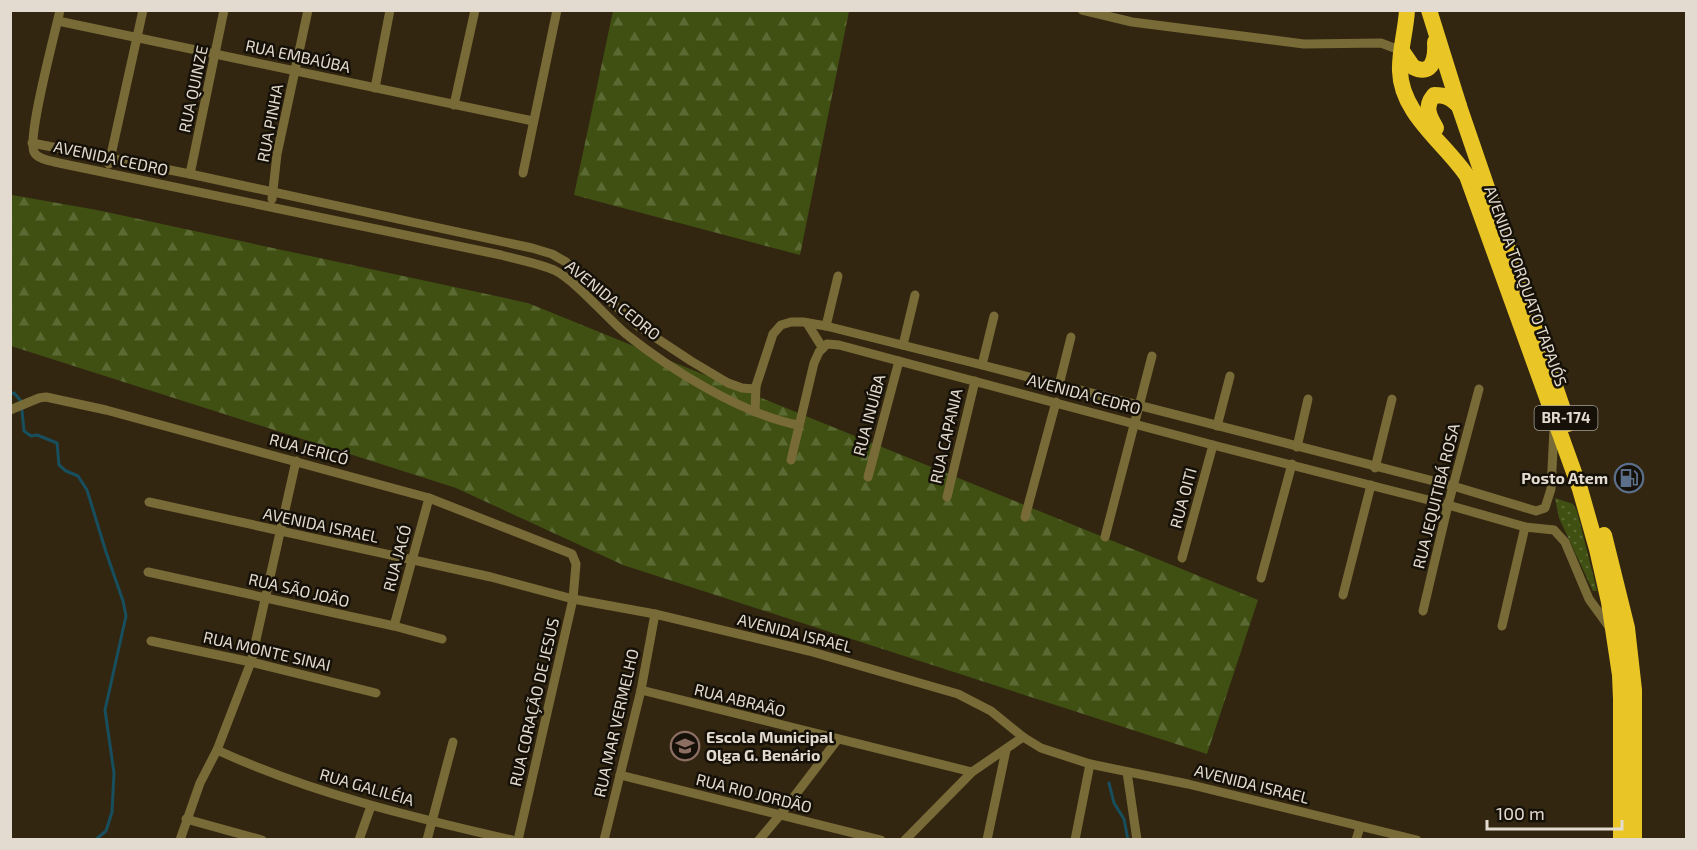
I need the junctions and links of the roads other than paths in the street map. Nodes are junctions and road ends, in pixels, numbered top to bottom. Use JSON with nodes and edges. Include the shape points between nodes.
{"nodes":[{"id":1,"x":60,"y":10,"type":"edge"},
{"id":2,"x":143,"y":10,"type":"edge"},
{"id":3,"x":224,"y":10,"type":"edge"},
{"id":4,"x":308,"y":10,"type":"edge"},
{"id":5,"x":390,"y":10,"type":"edge"},
{"id":6,"x":475,"y":10,"type":"edge"},
{"id":7,"x":557,"y":10,"type":"edge"},
{"id":8,"x":1082,"y":10,"type":"edge"},
{"id":9,"x":1407,"y":10,"type":"edge"},
{"id":10,"x":1431,"y":16,"type":"edge"},
{"id":11,"x":58,"y":21,"type":"junction"},
{"id":12,"x":137,"y":38,"type":"junction"},
{"id":13,"x":1402,"y":51,"type":"junction"},
{"id":14,"x":216,"y":53,"type":"junction"},
{"id":15,"x":296,"y":72,"type":"junction"},
{"id":16,"x":375,"y":88,"type":"junction"},
{"id":17,"x":454,"y":105,"type":"junction"},
{"id":18,"x":1459,"y":106,"type":"junction"},
{"id":19,"x":532,"y":121,"type":"junction"},
{"id":20,"x":32,"y":143,"type":"junction"},
{"id":21,"x":1451,"y":154,"type":"junction"},
{"id":22,"x":111,"y":158,"type":"junction"},
{"id":23,"x":108,"y":172,"type":"junction"},
{"id":24,"x":523,"y":173,"type":"dead end"},
{"id":25,"x":190,"y":174,"type":"junction"},
{"id":26,"x":273,"y":193,"type":"junction"},
{"id":27,"x":271,"y":207,"type":"junction"},
{"id":28,"x":460,"y":233,"type":"junction"},
{"id":29,"x":457,"y":246,"type":"junction"},
{"id":30,"x":838,"y":276,"type":"dead end"},
{"id":31,"x":915,"y":295,"type":"dead end"},
{"id":32,"x":622,"y":313,"type":"junction"},
{"id":33,"x":994,"y":316,"type":"dead end"},
{"id":34,"x":613,"y":321,"type":"junction"},
{"id":35,"x":807,"y":323,"type":"junction"},
{"id":36,"x":826,"y":326,"type":"junction"},
{"id":37,"x":1071,"y":337,"type":"dead end"},
{"id":38,"x":903,"y":345,"type":"junction"},
{"id":39,"x":822,"y":347,"type":"junction"},
{"id":40,"x":1152,"y":356,"type":"dead end"},
{"id":41,"x":899,"y":361,"type":"junction"},
{"id":42,"x":981,"y":364,"type":"junction"},
{"id":43,"x":1230,"y":376,"type":"dead end"},
{"id":44,"x":975,"y":381,"type":"junction"},
{"id":45,"x":1059,"y":385,"type":"junction"},
{"id":46,"x":756,"y":386,"type":"junction"},
{"id":47,"x":1479,"y":389,"type":"dead end"},
{"id":48,"x":1308,"y":399,"type":"dead end"},
{"id":49,"x":1392,"y":399,"type":"dead end"},
{"id":50,"x":1056,"y":402,"type":"junction"},
{"id":51,"x":1139,"y":405,"type":"junction"},
{"id":52,"x":13,"y":409,"type":"edge"},
{"id":53,"x":755,"y":412,"type":"junction"},
{"id":54,"x":1554,"y":417,"type":"junction"},
{"id":55,"x":1134,"y":423,"type":"junction"},
{"id":56,"x":798,"y":425,"type":"junction"},
{"id":57,"x":1217,"y":426,"type":"junction"},
{"id":58,"x":1213,"y":445,"type":"junction"},
{"id":59,"x":1297,"y":447,"type":"junction"},
{"id":60,"x":791,"y":460,"type":"dead end"},
{"id":61,"x":296,"y":461,"type":"junction"},
{"id":62,"x":1292,"y":465,"type":"junction"},
{"id":63,"x":1375,"y":468,"type":"junction"},
{"id":64,"x":868,"y":477,"type":"dead end"},
{"id":65,"x":1371,"y":485,"type":"junction"},
{"id":66,"x":1453,"y":486,"type":"junction"},
{"id":67,"x":948,"y":497,"type":"dead end"},
{"id":68,"x":429,"y":498,"type":"junction"},
{"id":69,"x":149,"y":502,"type":"dead end"},
{"id":70,"x":1448,"y":505,"type":"junction"},
{"id":71,"x":1025,"y":517,"type":"dead end"},
{"id":72,"x":1526,"y":527,"type":"junction"},
{"id":73,"x":280,"y":531,"type":"junction"},
{"id":74,"x":1105,"y":537,"type":"dead end"},
{"id":75,"x":1182,"y":558,"type":"dead end"},
{"id":76,"x":412,"y":560,"type":"junction"},
{"id":77,"x":576,"y":571,"type":"joint"},
{"id":78,"x":148,"y":572,"type":"dead end"},
{"id":79,"x":1261,"y":578,"type":"dead end"},
{"id":80,"x":1343,"y":595,"type":"dead end"},
{"id":81,"x":264,"y":597,"type":"junction"},
{"id":82,"x":573,"y":599,"type":"junction"},
{"id":83,"x":1423,"y":611,"type":"dead end"},
{"id":84,"x":656,"y":614,"type":"junction"},
{"id":85,"x":394,"y":626,"type":"junction"},
{"id":86,"x":1502,"y":626,"type":"dead end"},
{"id":87,"x":1613,"y":632,"type":"junction"},
{"id":88,"x":442,"y":639,"type":"dead end"},
{"id":89,"x":151,"y":641,"type":"dead end"},
{"id":90,"x":250,"y":662,"type":"junction"},
{"id":91,"x":641,"y":690,"type":"junction"},
{"id":92,"x":375,"y":693,"type":"dead end"},
{"id":93,"x":1023,"y":737,"type":"junction"},
{"id":94,"x":838,"y":739,"type":"junction"},
{"id":95,"x":453,"y":742,"type":"dead end"},
{"id":96,"x":217,"y":750,"type":"junction"},
{"id":97,"x":1006,"y":750,"type":"junction"},
{"id":98,"x":1090,"y":764,"type":"junction"},
{"id":99,"x":972,"y":772,"type":"junction"},
{"id":100,"x":1127,"y":772,"type":"junction"},
{"id":101,"x":620,"y":775,"type":"junction"},
{"id":102,"x":371,"y":806,"type":"junction"},
{"id":103,"x":780,"y":815,"type":"junction"},
{"id":104,"x":186,"y":819,"type":"junction"},
{"id":105,"x":431,"y":822,"type":"junction"},
{"id":106,"x":1360,"y":827,"type":"junction"},
{"id":107,"x":180,"y":840,"type":"edge"},
{"id":108,"x":261,"y":840,"type":"edge"},
{"id":109,"x":359,"y":840,"type":"edge"},
{"id":110,"x":427,"y":840,"type":"edge"},
{"id":111,"x":512,"y":840,"type":"edge"},
{"id":112,"x":518,"y":840,"type":"edge"},
{"id":113,"x":604,"y":840,"type":"edge"},
{"id":114,"x":759,"y":840,"type":"edge"},
{"id":115,"x":880,"y":840,"type":"edge"},
{"id":116,"x":905,"y":840,"type":"edge"},
{"id":117,"x":987,"y":840,"type":"edge"},
{"id":118,"x":1075,"y":840,"type":"edge"},
{"id":119,"x":1137,"y":840,"type":"edge"},
{"id":120,"x":1356,"y":840,"type":"edge"},
{"id":121,"x":1417,"y":840,"type":"edge"},
{"id":122,"x":1621,"y":840,"type":"edge"},
{"id":123,"x":1634,"y":840,"type":"edge"}],
"edges":[{"from":1,"to":11,"type":"street"},
{"from":2,"to":12,"type":"street"},
{"from":3,"to":14,"type":"street","name":"RUA QUINZE"},
{"from":4,"to":15,"type":"street","name":"RUA PINHA"},
{"from":5,"to":16,"type":"street"},
{"from":6,"to":17,"type":"street"},
{"from":7,"to":19,"type":"street"},
{"from":8,"to":13,"type":"street","via":[[1132,22],[1304,44],[1381,43]]},
{"from":9,"to":13,"type":"highway","name":"AVENIDA TORQUATO TAPAJÓS","number":"BR-174"},
{"from":10,"to":13,"type":"highway","via":[[1436,54],[1430,68],[1413,67]]},
{"from":10,"to":18,"type":"highway","name":"AVENIDA TORQUATO TAPAJÓS","number":"BR-174"},
{"from":11,"to":12,"type":"street","name":"RUA EMBAÚBA"},
{"from":11,"to":20,"type":"street"},
{"from":12,"to":14,"type":"street","name":"RUA EMBAÚBA"},
{"from":12,"to":22,"type":"street"},
{"from":13,"to":21,"type":"highway","name":"AVENIDA TORQUATO TAPAJÓS","number":"BR-174","via":[[1400,70],[1405,94]]},
{"from":14,"to":15,"type":"street","name":"RUA EMBAÚBA"},
{"from":14,"to":25,"type":"street","name":"RUA QUINZE"},
{"from":15,"to":16,"type":"street","name":"RUA EMBAÚBA"},
{"from":15,"to":26,"type":"street","name":"RUA PINHA","via":[[277,154]]},
{"from":16,"to":17,"type":"street","name":"RUA EMBAÚBA"},
{"from":17,"to":19,"type":"street","name":"RUA EMBAÚBA"},
{"from":18,"to":21,"type":"highway","via":[[1443,95],[1434,95],[1428,109]]},
{"from":18,"to":123,"type":"highway","name":"AVENIDA TORQUATO TAPAJÓS","number":"BR-174","via":[[1611,558],[1627,628],[1634,690]]},
{"from":19,"to":24,"type":"street"},
{"from":20,"to":22,"type":"street","name":"AVENIDA CEDRO"},
{"from":20,"to":23,"type":"street","name":"AVENIDA CEDRO","via":[[41,158]]},
{"from":21,"to":54,"type":"highway","name":"AVENIDA TORQUATO TAPAJÓS","number":"BR-174","via":[[1467,176]]},
{"from":22,"to":23,"type":"street"},
{"from":22,"to":25,"type":"street","name":"AVENIDA CEDRO"},
{"from":23,"to":27,"type":"street","name":"AVENIDA CEDRO"},
{"from":25,"to":26,"type":"street","name":"AVENIDA CEDRO"},
{"from":26,"to":27,"type":"street","name":"RUA PINHA"},
{"from":26,"to":28,"type":"street","name":"AVENIDA CEDRO"},
{"from":27,"to":29,"type":"street","name":"AVENIDA CEDRO"},
{"from":28,"to":29,"type":"street"},
{"from":28,"to":32,"type":"street","name":"AVENIDA CEDRO","via":[[552,254]]},
{"from":29,"to":34,"type":"street","name":"AVENIDA CEDRO","via":[[556,271]]},
{"from":30,"to":36,"type":"street"},
{"from":31,"to":38,"type":"street"},
{"from":32,"to":34,"type":"street"},
{"from":32,"to":46,"type":"street","name":"AVENIDA CEDRO","via":[[728,383],[742,388]]},
{"from":33,"to":42,"type":"street"},
{"from":34,"to":53,"type":"street","name":"AVENIDA CEDRO","via":[[626,334],[706,387]]},
{"from":35,"to":36,"type":"street","name":"AVENIDA CEDRO"},
{"from":35,"to":39,"type":"street"},
{"from":35,"to":46,"type":"street","name":"AVENIDA CEDRO","via":[[791,322],[773,334]]},
{"from":36,"to":38,"type":"street","name":"AVENIDA CEDRO"},
{"from":37,"to":45,"type":"street"},
{"from":38,"to":42,"type":"street","name":"AVENIDA CEDRO"},
{"from":39,"to":41,"type":"street","name":"AVENIDA CEDRO","via":[[833,344]]},
{"from":39,"to":56,"type":"street"},
{"from":40,"to":51,"type":"street"},
{"from":41,"to":44,"type":"street","name":"AVENIDA CEDRO"},
{"from":41,"to":64,"type":"street","name":"RUA INUÍBA"},
{"from":42,"to":45,"type":"street","name":"AVENIDA CEDRO"},
{"from":43,"to":57,"type":"street"},
{"from":44,"to":50,"type":"street","name":"AVENIDA CEDRO"},
{"from":44,"to":67,"type":"street","name":"RUA CAPANIA"},
{"from":45,"to":51,"type":"street","name":"AVENIDA CEDRO"},
{"from":46,"to":53,"type":"street"},
{"from":47,"to":66,"type":"street","name":"RUA JEQUITIBÁ ROSA"},
{"from":48,"to":59,"type":"street"},
{"from":49,"to":63,"type":"street"},
{"from":50,"to":55,"type":"street","name":"AVENIDA CEDRO"},
{"from":50,"to":71,"type":"street"},
{"from":51,"to":55,"type":"street"},
{"from":51,"to":57,"type":"street","name":"AVENIDA CEDRO"},
{"from":52,"to":61,"type":"street","name":"RUA JERICÓ","via":[[39,398],[75,403]]},
{"from":53,"to":56,"type":"street","name":"AVENIDA CEDRO"},
{"from":54,"to":66,"type":"street","name":"AVENIDA CEDRO","via":[[1551,489],[1545,508],[1527,510]]},
{"from":54,"to":87,"type":"highway","name":"AVENIDA TORQUATO TAPAJÓS","number":"BR-174","via":[[1597,549]]},
{"from":55,"to":58,"type":"street","name":"AVENIDA CEDRO"},
{"from":55,"to":74,"type":"street"},
{"from":56,"to":60,"type":"street"},
{"from":57,"to":59,"type":"street","name":"AVENIDA CEDRO"},
{"from":58,"to":62,"type":"street","name":"AVENIDA CEDRO"},
{"from":58,"to":75,"type":"street","name":"RUA OITI"},
{"from":59,"to":63,"type":"street","name":"AVENIDA CEDRO"},
{"from":61,"to":68,"type":"street","name":"RUA JERICÓ"},
{"from":61,"to":73,"type":"street"},
{"from":62,"to":65,"type":"street","name":"AVENIDA CEDRO"},
{"from":62,"to":79,"type":"street"},
{"from":63,"to":66,"type":"street","name":"AVENIDA CEDRO"},
{"from":65,"to":70,"type":"street","name":"AVENIDA CEDRO"},
{"from":65,"to":80,"type":"street"},
{"from":66,"to":70,"type":"street","name":"RUA JEQUITIBÁ ROSA"},
{"from":68,"to":76,"type":"street","name":"RUA JACÓ"},
{"from":68,"to":77,"type":"street","name":"RUA JERICÓ","via":[[572,554]]},
{"from":69,"to":73,"type":"street","name":"AVENIDA ISRAEL"},
{"from":70,"to":72,"type":"street","name":"AVENIDA CEDRO"},
{"from":70,"to":83,"type":"street","name":"RUA JEQUITIBÁ ROSA"},
{"from":72,"to":86,"type":"street"},
{"from":72,"to":87,"type":"street","name":"AVENIDA CEDRO","via":[[1557,532],[1589,599]]},
{"from":73,"to":76,"type":"street","name":"AVENIDA ISRAEL"},
{"from":73,"to":81,"type":"street"},
{"from":76,"to":82,"type":"street","name":"AVENIDA ISRAEL"},
{"from":76,"to":85,"type":"street","name":"RUA JACÓ"},
{"from":77,"to":82,"type":"street","name":"RUA CORAÇÃO DE JESUS"},
{"from":78,"to":81,"type":"street","name":"RUA SÃO JOÃO"},
{"from":81,"to":85,"type":"street","name":"RUA SÃO JOÃO"},
{"from":81,"to":90,"type":"street"},
{"from":82,"to":84,"type":"street","name":"AVENIDA ISRAEL"},
{"from":82,"to":112,"type":"street","name":"RUA CORAÇÃO DE JESUS"},
{"from":84,"to":91,"type":"street","name":"RUA MAR VERMELHO"},
{"from":84,"to":93,"type":"street","name":"AVENIDA ISRAEL","via":[[809,651],[958,694],[991,711]]},
{"from":85,"to":88,"type":"street","name":"RUA SÃO JOÃO"},
{"from":87,"to":122,"type":"highway","name":"AVENIDA TORQUATO TAPAJÓS","number":"BR-174","via":[[1621,699]]},
{"from":89,"to":90,"type":"street","name":"RUA MONTE SINAI"},
{"from":90,"to":92,"type":"street","name":"RUA MONTE SINAI"},
{"from":90,"to":96,"type":"street"},
{"from":91,"to":94,"type":"street","name":"RUA ABRAÃO"},
{"from":91,"to":101,"type":"street","name":"RUA MAR VERMELHO"},
{"from":93,"to":97,"type":"street"},
{"from":93,"to":98,"type":"street","name":"AVENIDA ISRAEL","via":[[1054,753]]},
{"from":94,"to":99,"type":"street","name":"RUA ABRAÃO"},
{"from":94,"to":103,"type":"street"},
{"from":95,"to":105,"type":"street"},
{"from":96,"to":102,"type":"street","name":"RUA GALILÉIA","via":[[274,775]]},
{"from":96,"to":104,"type":"street"},
{"from":97,"to":99,"type":"street"},
{"from":97,"to":117,"type":"street"},
{"from":98,"to":100,"type":"street","name":"AVENIDA ISRAEL"},
{"from":98,"to":118,"type":"street"},
{"from":99,"to":116,"type":"street"},
{"from":100,"to":106,"type":"street","name":"AVENIDA ISRAEL"},
{"from":100,"to":119,"type":"street"},
{"from":101,"to":103,"type":"street","name":"RUA RIO JORDÃO"},
{"from":101,"to":113,"type":"street","name":"RUA MAR VERMELHO"},
{"from":102,"to":105,"type":"street","name":"RUA GALILÉIA"},
{"from":102,"to":109,"type":"street"},
{"from":103,"to":114,"type":"street"},
{"from":103,"to":115,"type":"street","name":"RUA RIO JORDÃO"},
{"from":104,"to":107,"type":"street"},
{"from":104,"to":108,"type":"street"},
{"from":105,"to":110,"type":"street"},
{"from":105,"to":111,"type":"street","name":"RUA GALILÉIA"},
{"from":106,"to":120,"type":"street"},
{"from":106,"to":121,"type":"street","name":"AVENIDA ISRAEL"}]}
